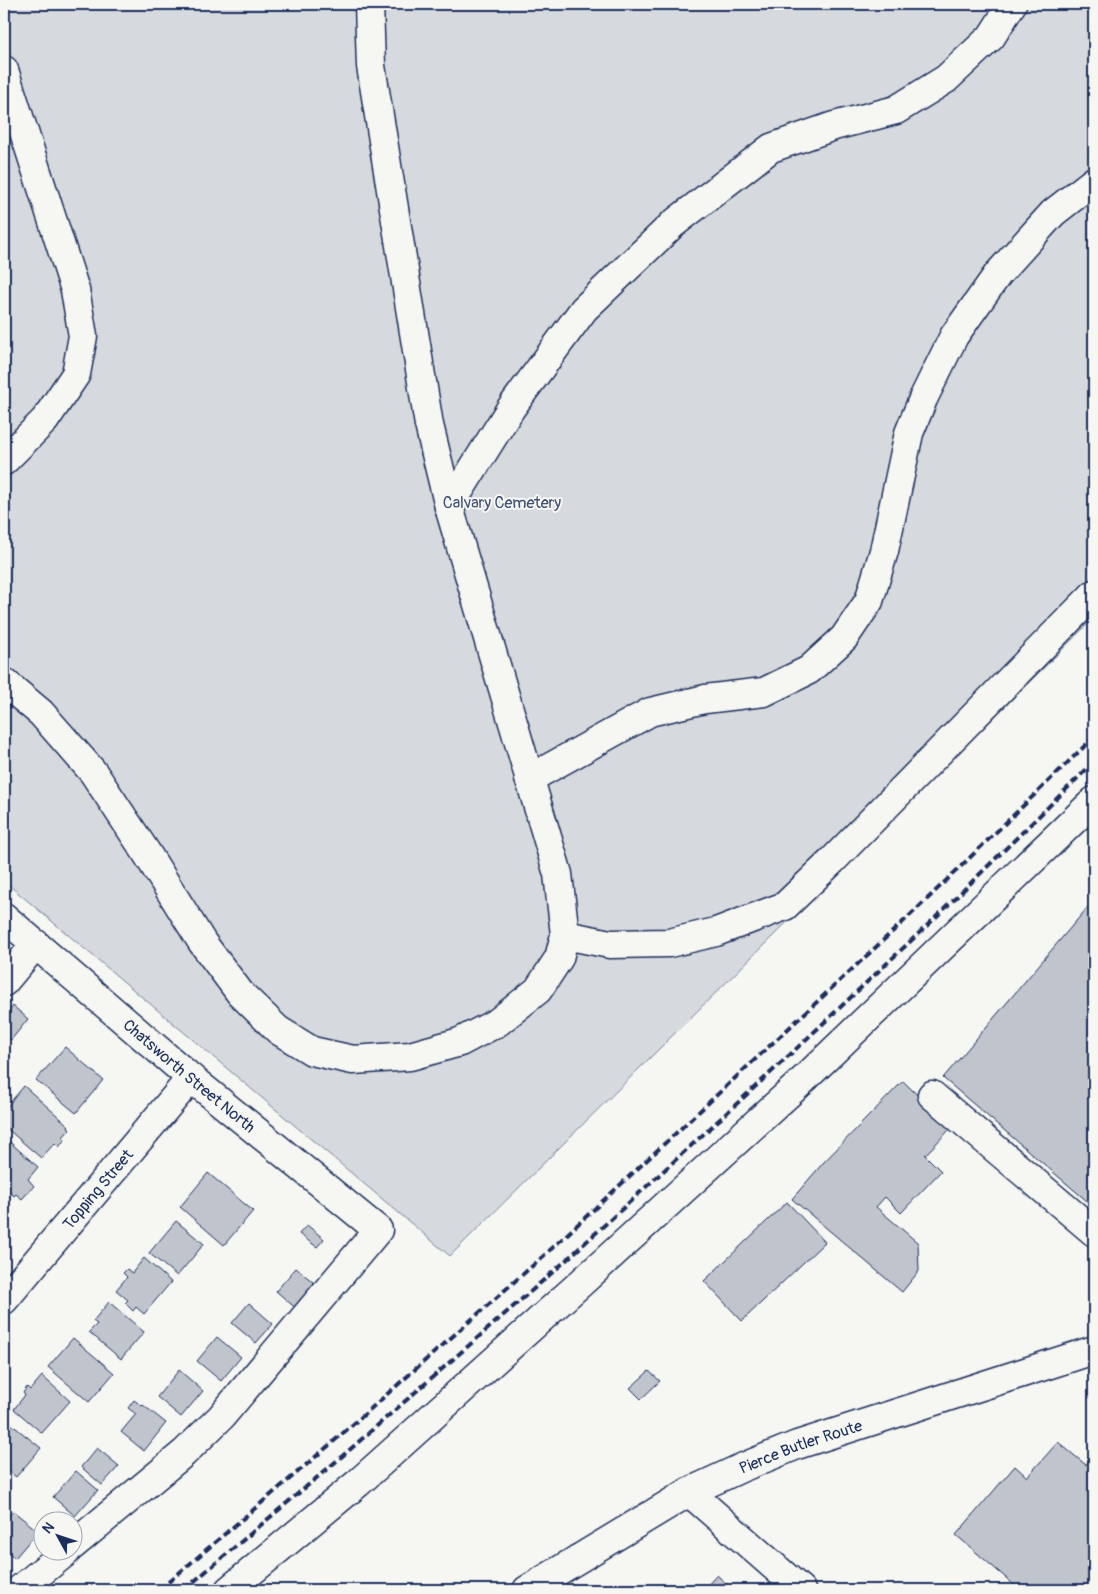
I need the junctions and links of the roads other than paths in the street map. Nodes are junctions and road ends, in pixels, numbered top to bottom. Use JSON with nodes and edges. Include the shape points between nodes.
{"nodes":[{"id":1,"x":369,"y":4,"type":"edge"},
{"id":2,"x":1012,"y":4,"type":"edge"},
{"id":3,"x":4,"y":70,"type":"edge"},
{"id":4,"x":1094,"y":181,"type":"edge"},
{"id":5,"x":4,"y":461,"type":"edge"},
{"id":6,"x":449,"y":507,"type":"junction"},
{"id":7,"x":1094,"y":594,"type":"edge"},
{"id":8,"x":4,"y":682,"type":"edge"},
{"id":9,"x":529,"y":779,"type":"junction"},
{"id":10,"x":1094,"y":801,"type":"edge"},
{"id":11,"x":4,"y":917,"type":"edge"},
{"id":12,"x":566,"y":935,"type":"junction"},
{"id":13,"x":36,"y":944,"type":"junction"},
{"id":14,"x":4,"y":982,"type":"edge"},
{"id":15,"x":191,"y":1078,"type":"junction"},
{"id":16,"x":932,"y":1095,"type":"dead end"},
{"id":17,"x":1094,"y":1232,"type":"edge"},
{"id":18,"x":4,"y":1300,"type":"edge"},
{"id":19,"x":1094,"y":1350,"type":"edge"},
{"id":20,"x":689,"y":1492,"type":"junction"},
{"id":21,"x":82,"y":1538,"type":"edge"},
{"id":22,"x":54,"y":1562,"type":"edge"},
{"id":23,"x":19,"y":1590,"type":"edge"},
{"id":24,"x":229,"y":1590,"type":"edge"},
{"id":25,"x":527,"y":1590,"type":"edge"},
{"id":26,"x":801,"y":1590,"type":"edge"}],
"edges":[{"from":1,"to":6,"type":"street","via":[[372,76],[429,425]]},
{"from":2,"to":6,"type":"street","via":[[991,37],[946,79],[896,110],[834,126],[771,148],[673,224],[584,309],[511,408]]},
{"from":3,"to":5,"type":"street","via":[[75,290],[83,336],[76,374],[44,420]]},
{"from":4,"to":9,"type":"street","via":[[1053,213],[998,274],[954,336],[908,433],[884,551],[869,601],[844,638],[809,670],[764,692],[705,699],[650,712]]},
{"from":6,"to":9,"type":"street"},
{"from":7,"to":12,"type":"street","via":[[785,906],[716,932],[669,943],[610,944]]},
{"from":8,"to":12,"type":"street","via":[[41,712],[93,772],[202,942],[240,993],[278,1030],[312,1051],[353,1060],[410,1056],[460,1042],[498,1022],[538,990],[559,958]]},
{"from":9,"to":12,"type":"street","via":[[558,874]]},
{"from":10,"to":24,"type":"street","via":[[798,1085],[604,1262],[358,1483]]},
{"from":11,"to":13,"type":"street","name":"Chatsworth Street North"},
{"from":13,"to":14,"type":"street"},
{"from":13,"to":15,"type":"street","name":"Chatsworth Street North"},
{"from":15,"to":18,"type":"street","name":"Topping Street"},
{"from":15,"to":21,"type":"street","name":"Chatsworth Street North","via":[[378,1230],[221,1417],[184,1453]]},
{"from":16,"to":17,"type":"street"},
{"from":19,"to":20,"type":"street","name":"Pierce Butler Route","via":[[797,1445]]},
{"from":20,"to":25,"type":"street","name":"Pierce Butler Route"},
{"from":20,"to":26,"type":"street"},
{"from":22,"to":23,"type":"street"}]}
